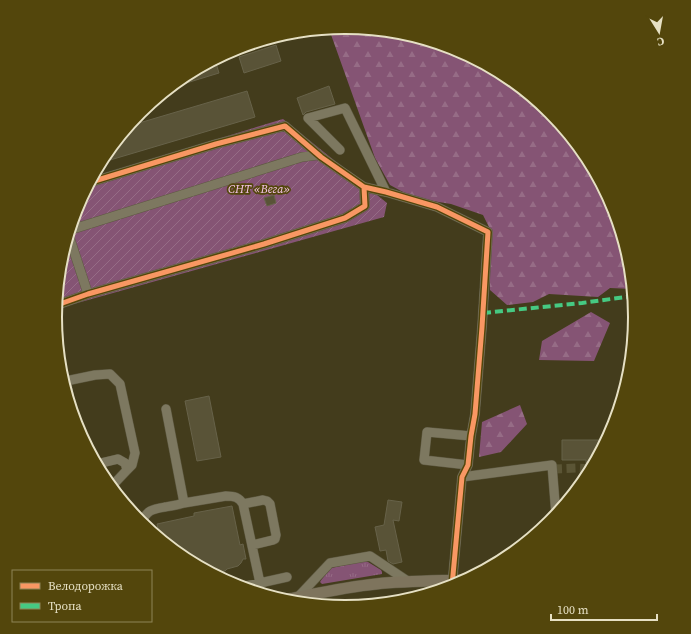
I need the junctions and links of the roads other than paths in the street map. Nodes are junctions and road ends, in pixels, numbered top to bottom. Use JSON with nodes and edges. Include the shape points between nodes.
{"nodes":[{"id":1,"x":340,"y":150,"type":"dead end"},
{"id":2,"x":318,"y":155,"type":"junction"},
{"id":3,"x":98,"y":180,"type":"edge"},
{"id":4,"x":364,"y":187,"type":"junction"},
{"id":5,"x":386,"y":192,"type":"junction"},
{"id":6,"x":77,"y":228,"type":"edge"},
{"id":7,"x":72,"y":245,"type":"edge"},
{"id":8,"x":88,"y":294,"type":"junction"},
{"id":9,"x":63,"y":302,"type":"edge"},
{"id":10,"x":70,"y":380,"type":"edge"},
{"id":11,"x":166,"y":409,"type":"dead end"},
{"id":12,"x":471,"y":436,"type":"junction"},
{"id":13,"x":103,"y":463,"type":"edge"},
{"id":14,"x":468,"y":464,"type":"junction"},
{"id":15,"x":127,"y":470,"type":"junction"},
{"id":16,"x":462,"y":477,"type":"junction"},
{"id":17,"x":116,"y":482,"type":"edge"},
{"id":18,"x":184,"y":503,"type":"junction"},
{"id":19,"x":243,"y":504,"type":"junction"},
{"id":20,"x":555,"y":507,"type":"edge"},
{"id":21,"x":145,"y":516,"type":"edge"},
{"id":22,"x":252,"y":545,"type":"junction"},
{"id":23,"x":288,"y":577,"type":"dead end"},
{"id":24,"x":452,"y":579,"type":"edge"},
{"id":25,"x":409,"y":582,"type":"junction"},
{"id":26,"x":260,"y":583,"type":"junction"},
{"id":27,"x":442,"y":583,"type":"edge"},
{"id":28,"x":253,"y":584,"type":"edge"},
{"id":29,"x":299,"y":596,"type":"edge"},
{"id":30,"x":302,"y":597,"type":"edge"}],
"edges":[{"from":1,"to":5,"type":"street","via":[[308,118],[345,108]]},
{"from":2,"to":3,"type":"street","via":[[285,126]]},
{"from":2,"to":4,"type":"street"},
{"from":2,"to":6,"type":"street","via":[[302,157]]},
{"from":4,"to":5,"type":"street"},
{"from":4,"to":8,"type":"street","via":[[365,206],[345,218]]},
{"from":5,"to":12,"type":"street","via":[[437,207],[488,232],[475,414]]},
{"from":7,"to":8,"type":"street"},
{"from":8,"to":9,"type":"street"},
{"from":10,"to":15,"type":"street","via":[[110,374],[120,384],[135,453],[132,465]]},
{"from":11,"to":18,"type":"street"},
{"from":12,"to":14,"type":"street"},
{"from":12,"to":14,"type":"street","via":[[427,432],[424,460]]},
{"from":13,"to":15,"type":"street","via":[[118,459],[125,463]]},
{"from":14,"to":16,"type":"street"},
{"from":15,"to":17,"type":"street"},
{"from":16,"to":20,"type":"street","via":[[552,465]]},
{"from":16,"to":24,"type":"street"},
{"from":18,"to":19,"type":"street","via":[[232,496]]},
{"from":18,"to":21,"type":"street","via":[[153,509]]},
{"from":19,"to":22,"type":"street"},
{"from":19,"to":22,"type":"street","via":[[268,500],[270,504],[275,539]]},
{"from":22,"to":26,"type":"street"},
{"from":23,"to":26,"type":"street"},
{"from":25,"to":27,"type":"main road"},
{"from":25,"to":29,"type":"street","via":[[370,556],[330,563]]},
{"from":25,"to":30,"type":"main road","via":[[352,587]]},
{"from":26,"to":28,"type":"street"}]}
